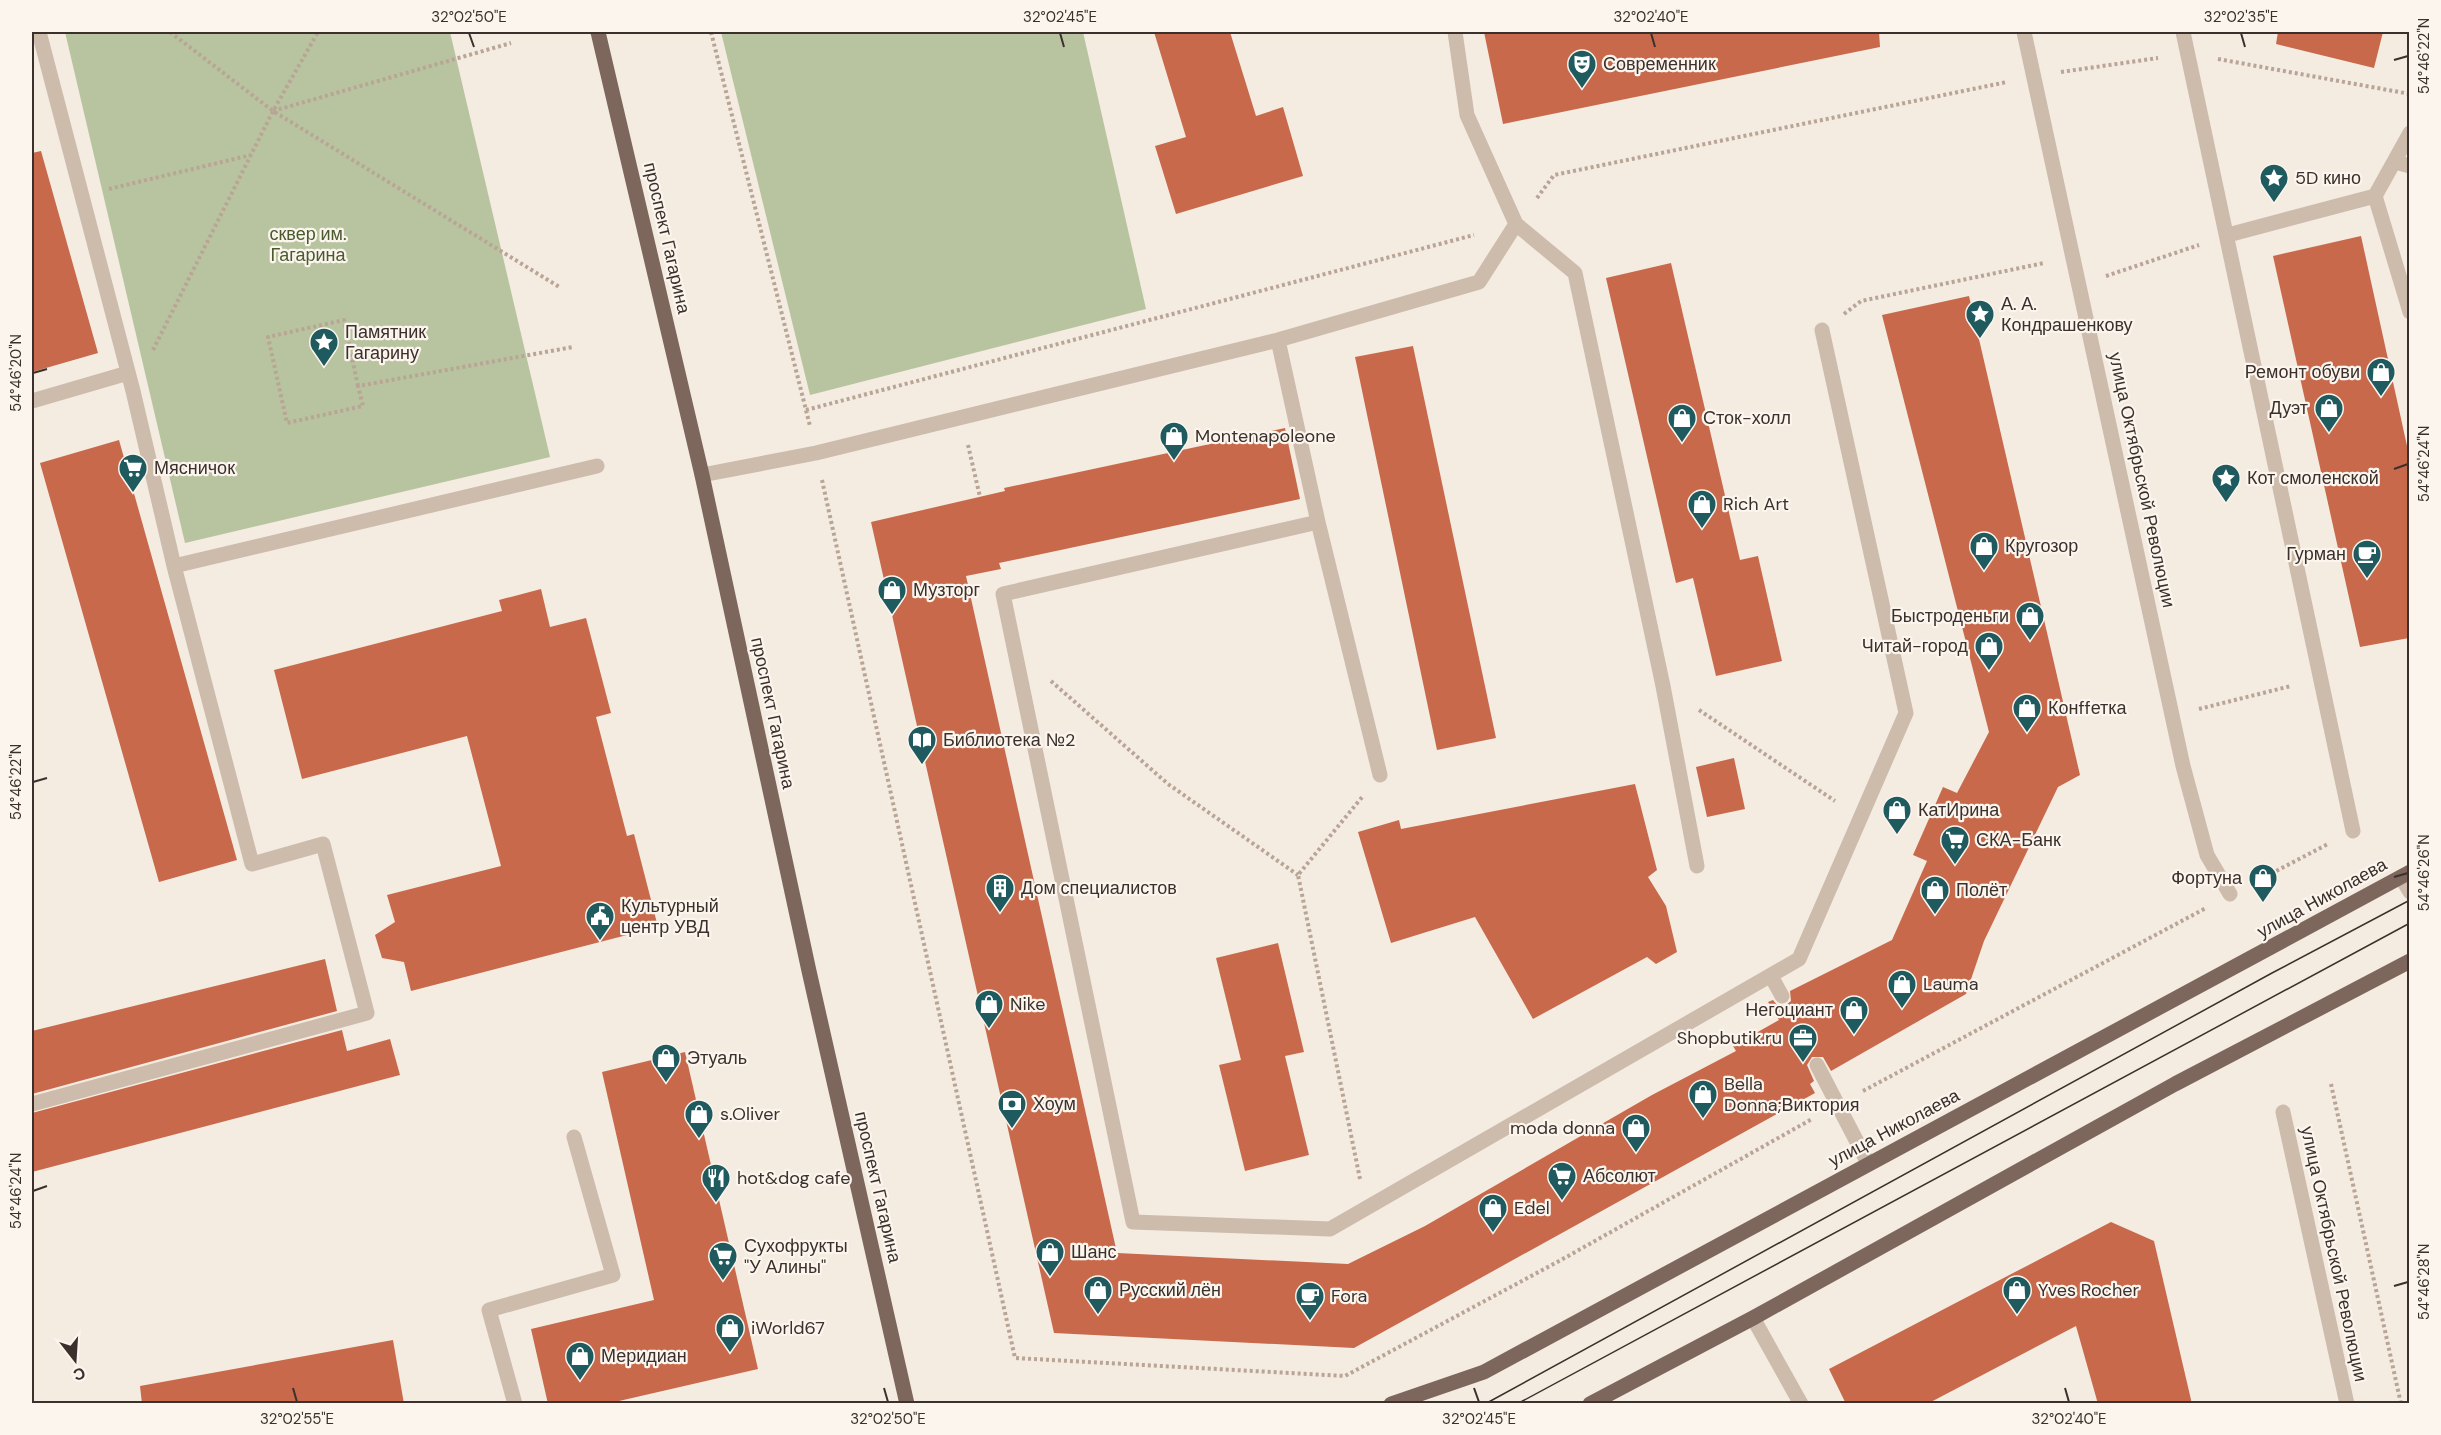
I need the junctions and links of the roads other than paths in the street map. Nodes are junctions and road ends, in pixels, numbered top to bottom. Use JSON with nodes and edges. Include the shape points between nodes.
{"nodes":[{"id":1,"x":39,"y":32,"type":"edge"},
{"id":2,"x":598,"y":32,"type":"edge"},
{"id":3,"x":1455,"y":32,"type":"edge"},
{"id":4,"x":2024,"y":32,"type":"edge"},
{"id":5,"x":2183,"y":32,"type":"edge"},
{"id":6,"x":2409,"y":133,"type":"edge"},
{"id":7,"x":2402,"y":164,"type":"edge"},
{"id":8,"x":2375,"y":196,"type":"junction"},
{"id":9,"x":1516,"y":224,"type":"junction"},
{"id":10,"x":2228,"y":235,"type":"junction"},
{"id":11,"x":2409,"y":312,"type":"edge"},
{"id":12,"x":1822,"y":330,"type":"road end"},
{"id":13,"x":1278,"y":340,"type":"junction"},
{"id":14,"x":129,"y":374,"type":"junction"},
{"id":15,"x":32,"y":401,"type":"edge"},
{"id":16,"x":597,"y":466,"type":"dead end"},
{"id":17,"x":702,"y":475,"type":"junction"},
{"id":18,"x":1318,"y":522,"type":"junction"},
{"id":19,"x":174,"y":566,"type":"junction"},
{"id":20,"x":1380,"y":775,"type":"road end"},
{"id":21,"x":2353,"y":831,"type":"road end"},
{"id":22,"x":1697,"y":866,"type":"dead end"},
{"id":23,"x":2405,"y":874,"type":"edge"},
{"id":24,"x":2409,"y":892,"type":"edge"},
{"id":25,"x":2230,"y":894,"type":"road end"},
{"id":26,"x":2409,"y":961,"type":"edge"},
{"id":27,"x":1772,"y":976,"type":"junction"},
{"id":28,"x":1782,"y":996,"type":"dead end"},
{"id":29,"x":1817,"y":1065,"type":"dead end"},
{"id":30,"x":32,"y":1104,"type":"edge"},
{"id":31,"x":2283,"y":1112,"type":"dead end"},
{"id":32,"x":574,"y":1137,"type":"dead end"},
{"id":33,"x":1868,"y":1163,"type":"junction"},
{"id":34,"x":1753,"y":1318,"type":"junction"},
{"id":35,"x":515,"y":1404,"type":"edge"},
{"id":36,"x":907,"y":1404,"type":"edge"},
{"id":37,"x":1391,"y":1404,"type":"edge"},
{"id":38,"x":1590,"y":1404,"type":"edge"},
{"id":39,"x":1801,"y":1404,"type":"edge"},
{"id":40,"x":2347,"y":1404,"type":"edge"}],
"edges":[{"from":1,"to":14,"type":"street"},
{"from":2,"to":17,"type":"main road","name":"проспект Гагарина"},
{"from":3,"to":9,"type":"street","via":[[1467,115]]},
{"from":4,"to":25,"type":"street","name":"улица Октябрьской Революции","via":[[2172,715],[2207,855]]},
{"from":5,"to":10,"type":"street"},
{"from":6,"to":7,"type":"street"},
{"from":7,"to":8,"type":"street"},
{"from":8,"to":10,"type":"street"},
{"from":8,"to":11,"type":"street"},
{"from":9,"to":13,"type":"street","via":[[1479,282]]},
{"from":9,"to":22,"type":"street","via":[[1575,273]]},
{"from":10,"to":21,"type":"street"},
{"from":12,"to":27,"type":"street","via":[[1906,713],[1799,959]]},
{"from":13,"to":17,"type":"street","via":[[816,453]]},
{"from":13,"to":18,"type":"street"},
{"from":14,"to":15,"type":"street"},
{"from":14,"to":19,"type":"street"},
{"from":16,"to":19,"type":"street"},
{"from":17,"to":36,"type":"main road","name":"проспект Гагарина"},
{"from":18,"to":20,"type":"street"},
{"from":18,"to":27,"type":"street","via":[[1003,594],[1133,1222],[1330,1229]]},
{"from":19,"to":30,"type":"street","via":[[252,864],[323,844],[367,1013]]},
{"from":23,"to":24,"type":"street"},
{"from":23,"to":33,"type":"main road","name":"улица Николаева"},
{"from":26,"to":34,"type":"main road","via":[[2175,1084]]},
{"from":27,"to":28,"type":"street"},
{"from":29,"to":33,"type":"street"},
{"from":31,"to":40,"type":"street","name":"улица Октябрьской Революции"},
{"from":32,"to":35,"type":"street","via":[[614,1275],[489,1310]]},
{"from":33,"to":37,"type":"main road","name":"улица Николаева","via":[[1484,1372]]},
{"from":34,"to":38,"type":"main road"},
{"from":34,"to":39,"type":"street"}]}
